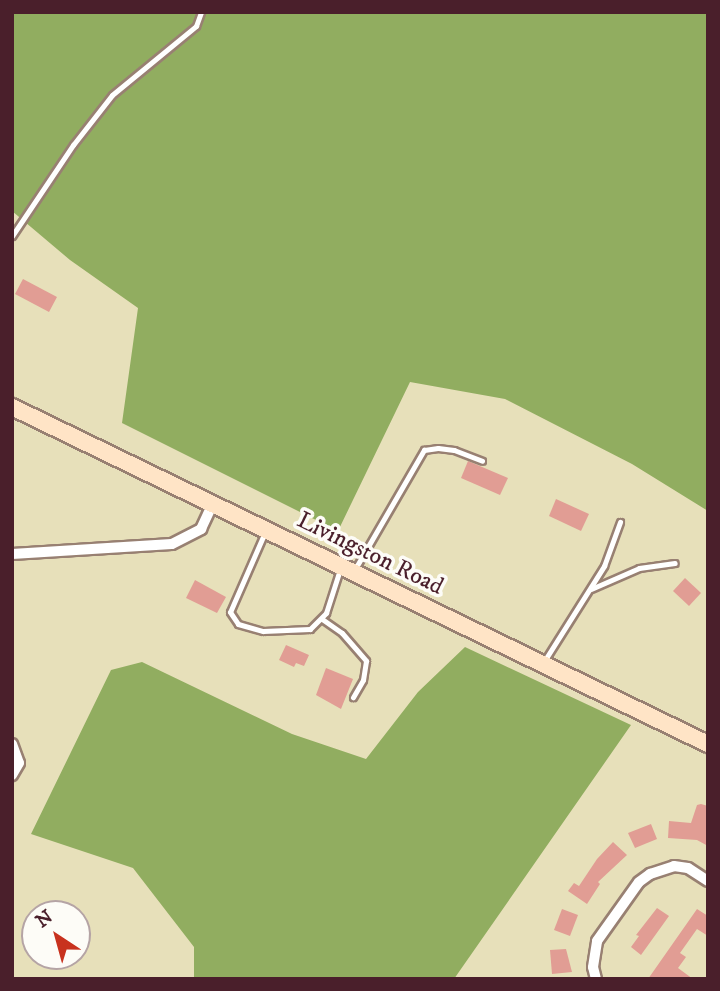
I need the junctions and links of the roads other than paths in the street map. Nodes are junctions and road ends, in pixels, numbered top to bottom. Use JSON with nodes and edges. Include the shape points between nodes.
{"nodes":[{"id":1,"x":201,"y":12,"type":"edge"},
{"id":2,"x":12,"y":236,"type":"edge"},
{"id":3,"x":12,"y":407,"type":"edge"},
{"id":4,"x":482,"y":461,"type":"dead end"},
{"id":5,"x":213,"y":503,"type":"junction"},
{"id":6,"x":620,"y":522,"type":"dead end"},
{"id":7,"x":266,"y":529,"type":"junction"},
{"id":8,"x":12,"y":554,"type":"edge"},
{"id":9,"x":675,"y":563,"type":"dead end"},
{"id":10,"x":347,"y":569,"type":"junction"},
{"id":11,"x":589,"y":590,"type":"junction"},
{"id":12,"x":323,"y":619,"type":"junction"},
{"id":13,"x":544,"y":663,"type":"junction"},
{"id":14,"x":353,"y":697,"type":"dead end"},
{"id":15,"x":12,"y":744,"type":"edge"},
{"id":16,"x":708,"y":744,"type":"edge"},
{"id":17,"x":12,"y":775,"type":"edge"},
{"id":18,"x":708,"y":881,"type":"edge"},
{"id":19,"x":596,"y":979,"type":"edge"}],
"edges":[{"from":1,"to":2,"type":"lane","via":[[196,26],[112,95]]},
{"from":3,"to":5,"type":"main road","name":"Livingston Road"},
{"from":4,"to":10,"type":"lane","via":[[439,447],[425,450]]},
{"from":5,"to":7,"type":"main road","name":"Livingston Road"},
{"from":5,"to":8,"type":"street","via":[[201,529],[172,544]]},
{"from":6,"to":11,"type":"lane","via":[[604,566]]},
{"from":7,"to":10,"type":"main road","name":"Livingston Road"},
{"from":7,"to":12,"type":"lane","via":[[231,617],[238,624],[263,631],[310,629]]},
{"from":9,"to":11,"type":"lane","via":[[639,568]]},
{"from":10,"to":12,"type":"lane"},
{"from":10,"to":13,"type":"main road","name":"Livingston Road"},
{"from":11,"to":13,"type":"lane"},
{"from":12,"to":14,"type":"lane","via":[[366,661],[363,680]]},
{"from":13,"to":16,"type":"main road","name":"Livingston Road"},
{"from":15,"to":17,"type":"street","via":[[19,763]]},
{"from":18,"to":19,"type":"street","via":[[674,866],[639,882],[597,941]]}]}
